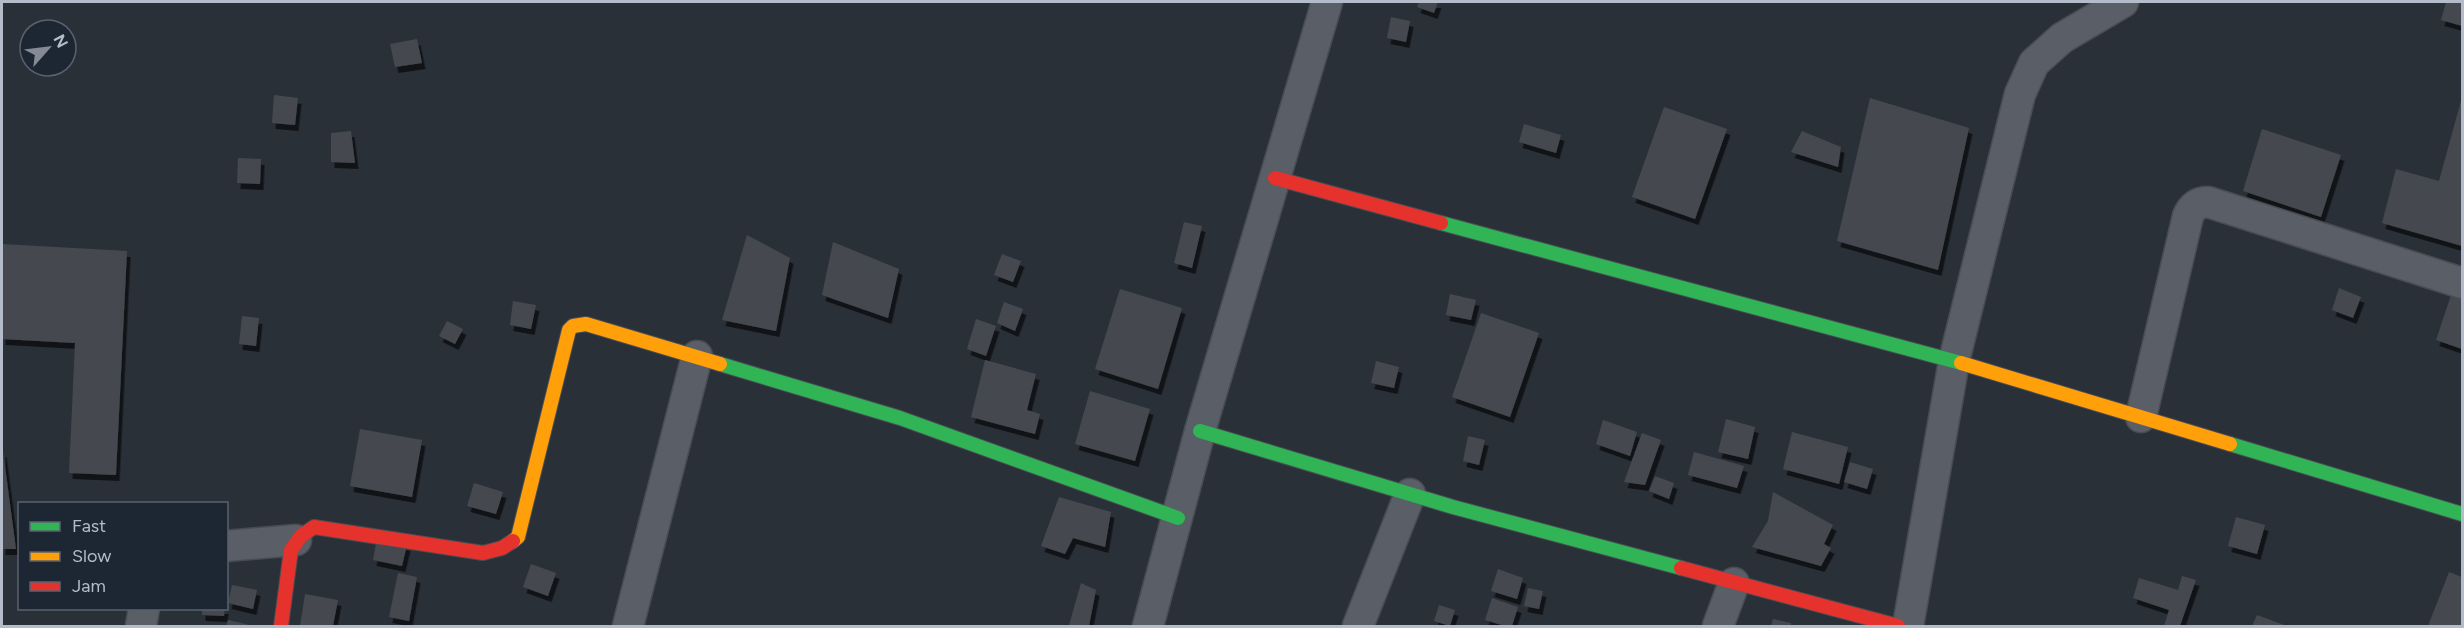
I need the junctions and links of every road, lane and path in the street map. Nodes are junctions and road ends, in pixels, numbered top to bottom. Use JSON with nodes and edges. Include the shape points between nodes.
{"nodes":[{"id":1,"x":1328,"y":2,"type":"edge"},
{"id":2,"x":2123,"y":2,"type":"edge"},
{"id":3,"x":1275,"y":178,"type":"junction"},
{"id":4,"x":2463,"y":283,"type":"edge"},
{"id":5,"x":697,"y":356,"type":"junction"},
{"id":6,"x":1954,"y":361,"type":"junction"},
{"id":7,"x":2141,"y":417,"type":"junction"},
{"id":8,"x":1200,"y":431,"type":"junction"},
{"id":9,"x":1410,"y":494,"type":"junction"},
{"id":10,"x":2463,"y":514,"type":"edge"},
{"id":11,"x":1178,"y":518,"type":"junction"},
{"id":12,"x":296,"y":540,"type":"junction"},
{"id":13,"x":228,"y":546,"type":"edge"},
{"id":14,"x":1734,"y":583,"type":"junction"},
{"id":15,"x":144,"y":610,"type":"edge"},
{"id":16,"x":141,"y":627,"type":"edge"},
{"id":17,"x":282,"y":627,"type":"edge"},
{"id":18,"x":628,"y":627,"type":"edge"},
{"id":19,"x":1148,"y":627,"type":"edge"},
{"id":20,"x":1358,"y":627,"type":"edge"},
{"id":21,"x":1718,"y":627,"type":"edge"},
{"id":22,"x":1898,"y":627,"type":"edge"},
{"id":23,"x":1908,"y":627,"type":"edge"}],
"edges":[{"from":1,"to":3,"type":"street"},
{"from":2,"to":6,"type":"street","via":[[2062,38],[2034,63],[2020,94]]},
{"from":3,"to":6,"type":"street"},
{"from":3,"to":8,"type":"street"},
{"from":4,"to":7,"type":"street","via":[[2200,202],[2188,216]]},
{"from":5,"to":11,"type":"street","via":[[900,418]]},
{"from":5,"to":12,"type":"street","via":[[586,324],[573,326],[518,537],[498,550],[483,553],[314,527]]},
{"from":5,"to":18,"type":"street"},
{"from":6,"to":7,"type":"street"},
{"from":6,"to":23,"type":"street"},
{"from":7,"to":10,"type":"street"},
{"from":8,"to":9,"type":"street"},
{"from":8,"to":11,"type":"street"},
{"from":9,"to":14,"type":"street"},
{"from":9,"to":20,"type":"street"},
{"from":11,"to":19,"type":"street"},
{"from":12,"to":13,"type":"street"},
{"from":12,"to":17,"type":"street","via":[[291,550]]},
{"from":14,"to":21,"type":"street"},
{"from":14,"to":22,"type":"street"},
{"from":15,"to":16,"type":"street"}]}
